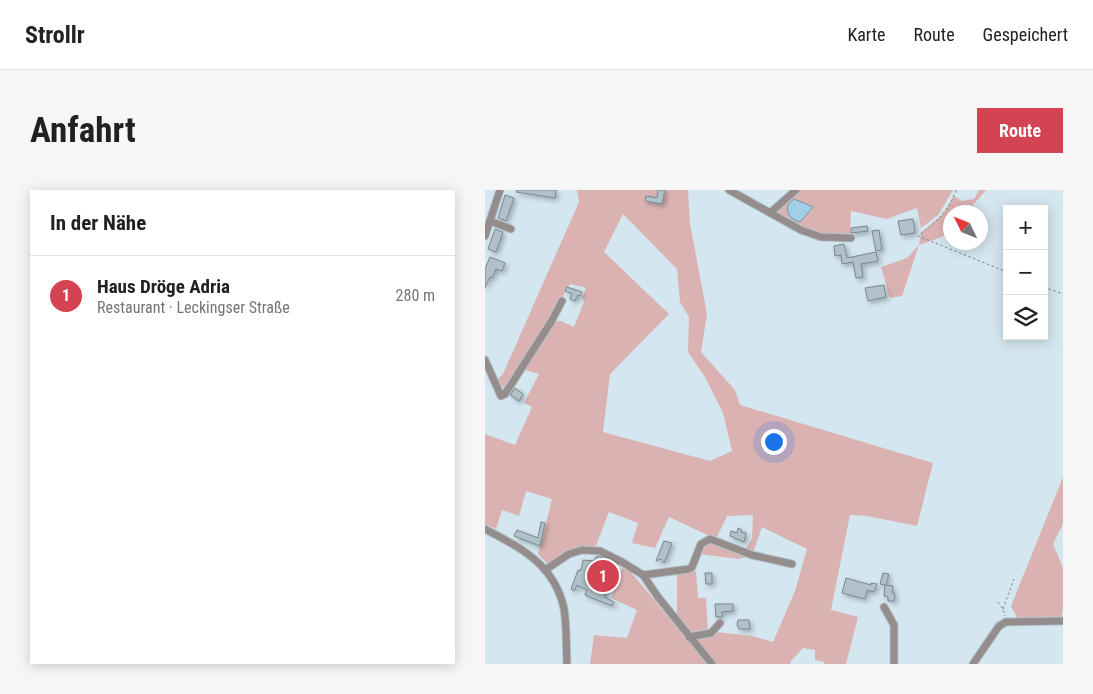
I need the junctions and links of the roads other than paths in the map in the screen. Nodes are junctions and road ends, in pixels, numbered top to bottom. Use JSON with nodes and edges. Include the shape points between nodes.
{"nodes":[{"id":1,"x":500,"y":190,"type":"edge"},
{"id":2,"x":729,"y":190,"type":"edge"},
{"id":3,"x":797,"y":190,"type":"edge"},
{"id":4,"x":770,"y":213,"type":"junction"},
{"id":5,"x":490,"y":221,"type":"junction"},
{"id":6,"x":511,"y":229,"type":"dead end"},
{"id":7,"x":485,"y":236,"type":"edge"},
{"id":8,"x":851,"y":238,"type":"dead end"},
{"id":9,"x":562,"y":301,"type":"dead end"},
{"id":10,"x":485,"y":360,"type":"edge"},
{"id":11,"x":485,"y":529,"type":"edge"},
{"id":12,"x":792,"y":564,"type":"dead end"},
{"id":13,"x":545,"y":570,"type":"junction"},
{"id":14,"x":643,"y":575,"type":"junction"},
{"id":15,"x":884,"y":607,"type":"dead end"},
{"id":16,"x":1063,"y":621,"type":"edge"},
{"id":17,"x":720,"y":623,"type":"dead end"},
{"id":18,"x":689,"y":637,"type":"junction"},
{"id":19,"x":567,"y":664,"type":"edge"},
{"id":20,"x":712,"y":664,"type":"edge"},
{"id":21,"x":893,"y":664,"type":"edge"},
{"id":22,"x":973,"y":664,"type":"edge"}],
"edges":[{"from":1,"to":5,"type":"street"},
{"from":2,"to":4,"type":"street"},
{"from":3,"to":4,"type":"street"},
{"from":4,"to":8,"type":"street","via":[[821,237]]},
{"from":5,"to":6,"type":"street"},
{"from":5,"to":7,"type":"street"},
{"from":9,"to":10,"type":"street","via":[[505,394],[501,396]]},
{"from":11,"to":13,"type":"street","via":[[527,552]]},
{"from":12,"to":14,"type":"street","via":[[752,556],[710,539],[701,544],[689,569]]},
{"from":13,"to":14,"type":"street","via":[[569,554],[582,550],[600,551]]},
{"from":13,"to":19,"type":"street","via":[[556,586],[564,610]]},
{"from":14,"to":18,"type":"street"},
{"from":15,"to":21,"type":"street","via":[[893,625]]},
{"from":16,"to":22,"type":"street","via":[[1006,622],[999,626]]},
{"from":17,"to":18,"type":"street","via":[[711,633]]},
{"from":18,"to":20,"type":"street"}]}
